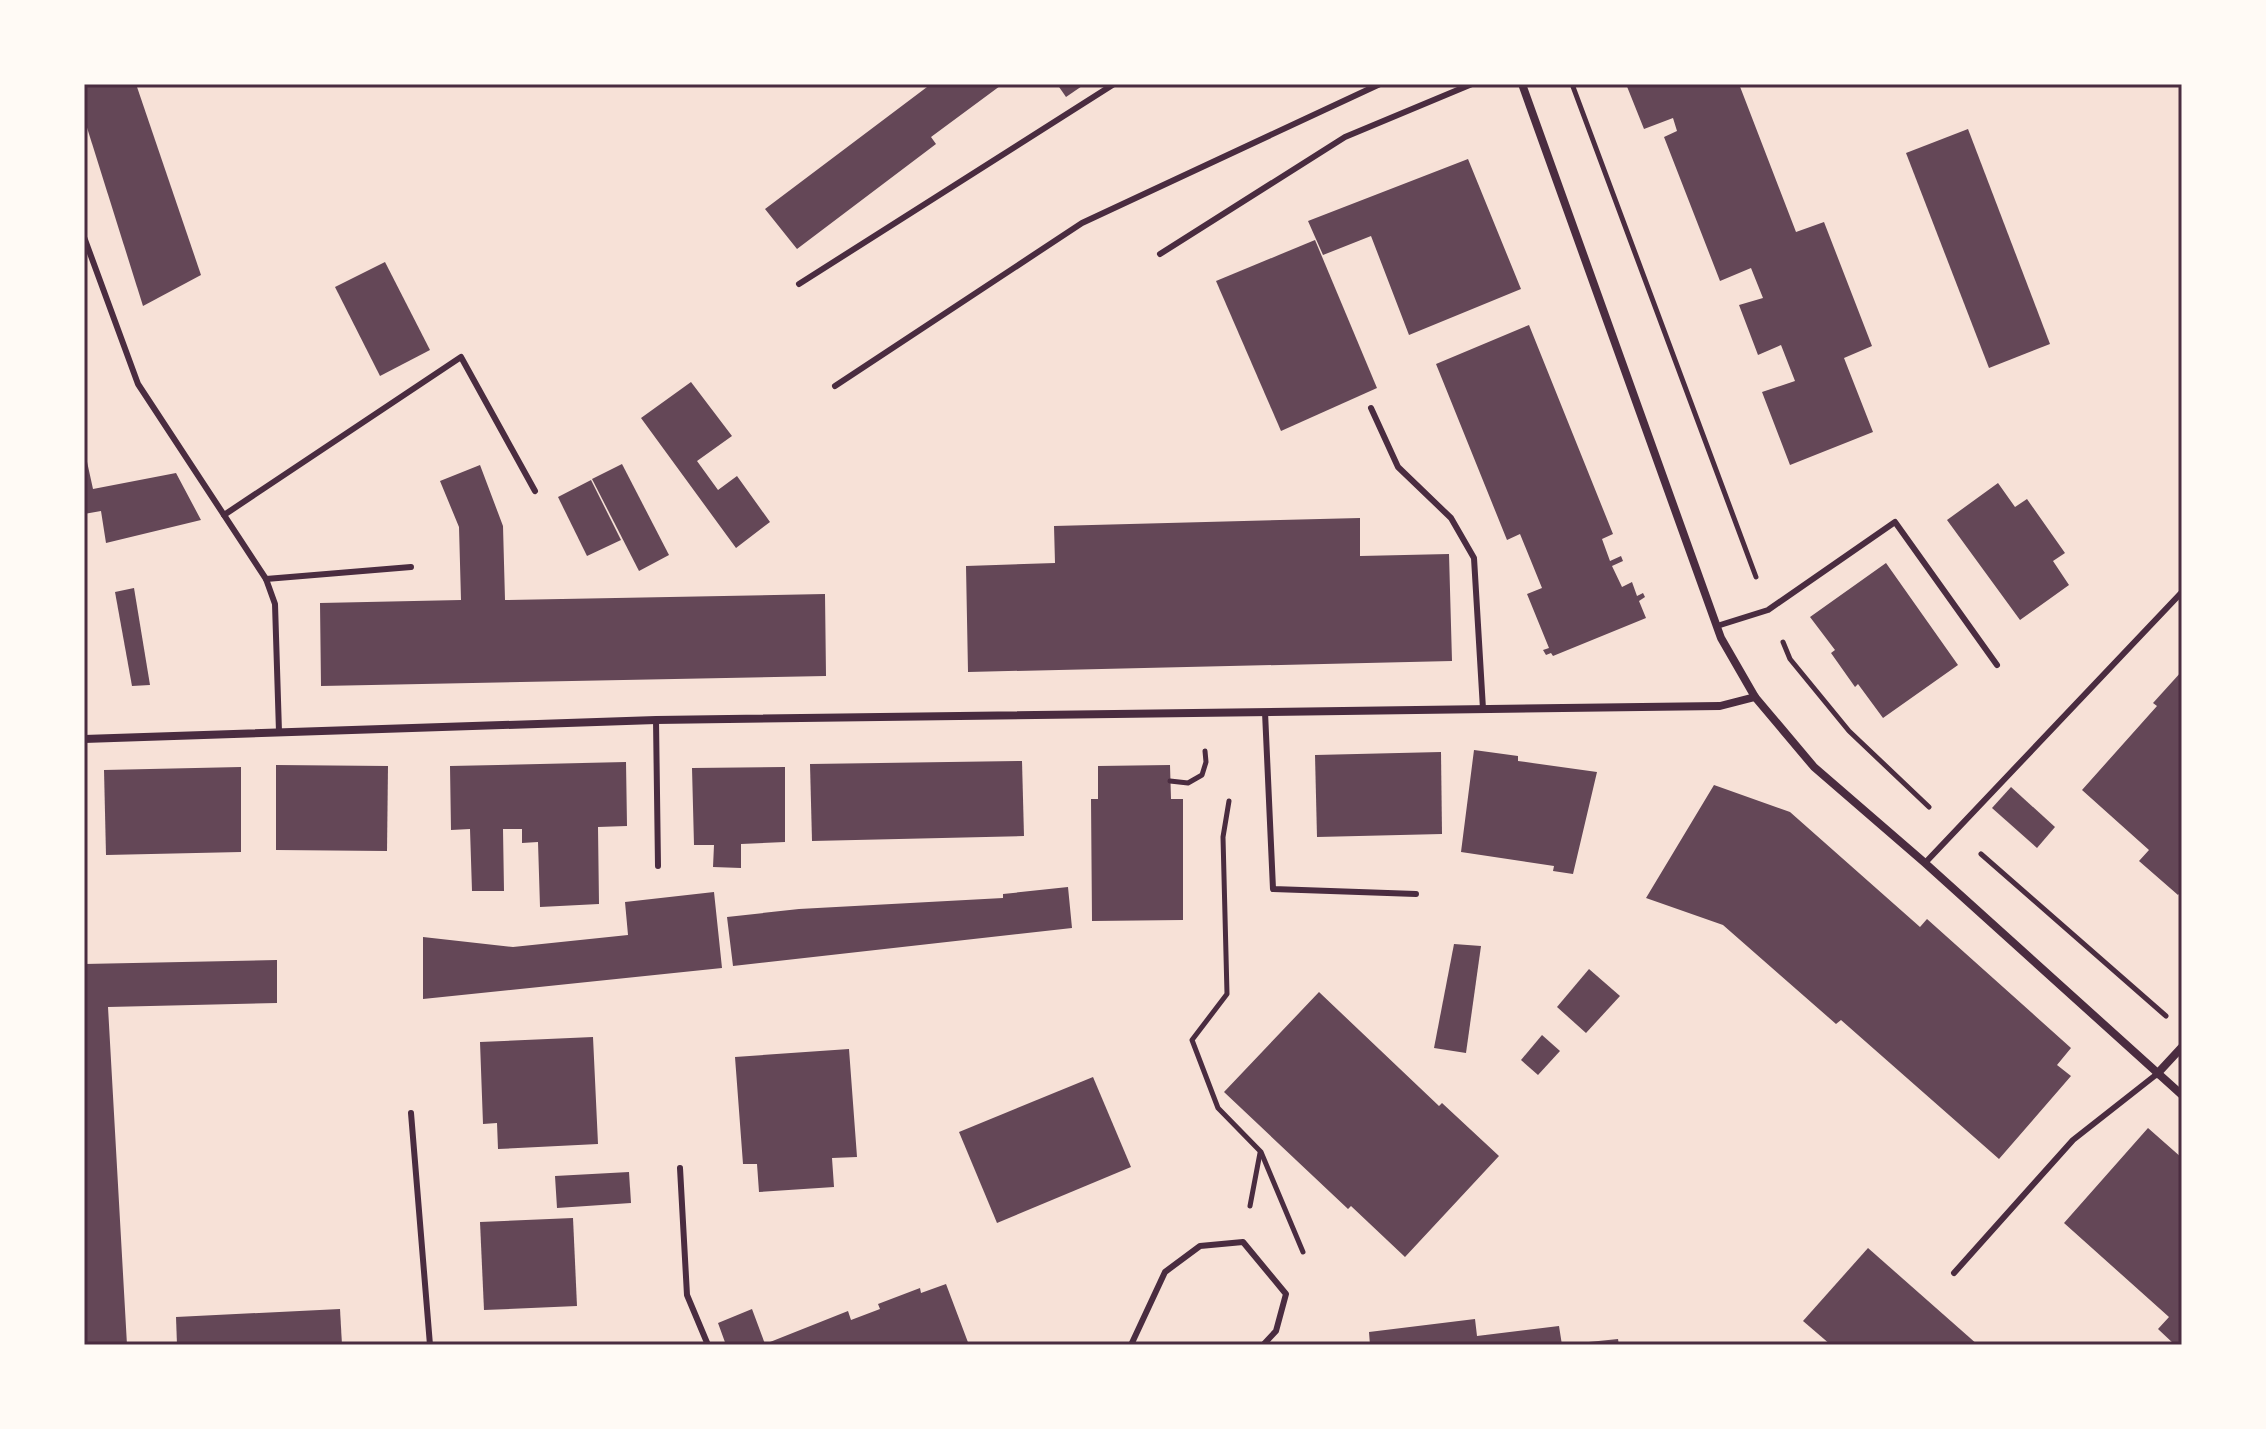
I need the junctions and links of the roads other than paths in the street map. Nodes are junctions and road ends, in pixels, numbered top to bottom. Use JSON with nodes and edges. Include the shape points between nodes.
{"nodes":[{"id":1,"x":1114,"y":84,"type":"edge"},
{"id":2,"x":1380,"y":84,"type":"edge"},
{"id":3,"x":1472,"y":84,"type":"edge"},
{"id":4,"x":1522,"y":84,"type":"edge"},
{"id":5,"x":84,"y":237,"type":"edge"},
{"id":6,"x":1160,"y":254,"type":"dead end"},
{"id":7,"x":799,"y":284,"type":"dead end"},
{"id":8,"x":835,"y":386,"type":"dead end"},
{"id":9,"x":1371,"y":408,"type":"dead end"},
{"id":10,"x":535,"y":491,"type":"dead end"},
{"id":11,"x":224,"y":515,"type":"junction"},
{"id":12,"x":411,"y":567,"type":"dead end"},
{"id":13,"x":266,"y":579,"type":"junction"},
{"id":14,"x":2182,"y":592,"type":"edge"},
{"id":15,"x":1717,"y":626,"type":"junction"},
{"id":16,"x":1997,"y":665,"type":"dead end"},
{"id":17,"x":1755,"y":697,"type":"junction"},
{"id":18,"x":1483,"y":709,"type":"junction"},
{"id":19,"x":1265,"y":712,"type":"junction"},
{"id":20,"x":656,"y":720,"type":"junction"},
{"id":21,"x":279,"y":732,"type":"junction"},
{"id":22,"x":84,"y":739,"type":"edge"},
{"id":23,"x":1925,"y":863,"type":"junction"},
{"id":24,"x":658,"y":866,"type":"dead end"},
{"id":25,"x":1416,"y":894,"type":"dead end"},
{"id":26,"x":2182,"y":1047,"type":"edge"},
{"id":27,"x":2157,"y":1074,"type":"junction"},
{"id":28,"x":2182,"y":1095,"type":"edge"},
{"id":29,"x":411,"y":1113,"type":"dead end"},
{"id":30,"x":680,"y":1168,"type":"dead end"},
{"id":31,"x":1954,"y":1273,"type":"dead end"},
{"id":32,"x":430,"y":1345,"type":"edge"},
{"id":33,"x":708,"y":1345,"type":"edge"},
{"id":34,"x":1131,"y":1345,"type":"edge"},
{"id":35,"x":1263,"y":1345,"type":"edge"}],
"edges":[{"from":1,"to":7,"type":"lane"},
{"from":2,"to":8,"type":"lane","via":[[1082,223]]},
{"from":3,"to":6,"type":"lane","via":[[1345,137]]},
{"from":4,"to":15,"type":"street"},
{"from":5,"to":11,"type":"lane","via":[[138,384]]},
{"from":9,"to":18,"type":"lane","via":[[1398,467],[1451,518],[1474,558]]},
{"from":10,"to":11,"type":"lane","via":[[461,357]]},
{"from":11,"to":13,"type":"lane"},
{"from":12,"to":13,"type":"lane"},
{"from":13,"to":21,"type":"lane","via":[[275,604]]},
{"from":14,"to":23,"type":"lane"},
{"from":15,"to":16,"type":"lane","via":[[1768,610],[1895,522]]},
{"from":15,"to":17,"type":"street"},
{"from":17,"to":18,"type":"street","via":[[1720,706]]},
{"from":17,"to":23,"type":"street","via":[[1814,767]]},
{"from":18,"to":19,"type":"street"},
{"from":19,"to":20,"type":"street"},
{"from":19,"to":25,"type":"lane","via":[[1273,889]]},
{"from":20,"to":21,"type":"street"},
{"from":20,"to":24,"type":"lane"},
{"from":21,"to":22,"type":"street"},
{"from":23,"to":27,"type":"street"},
{"from":26,"to":27,"type":"street"},
{"from":27,"to":28,"type":"street"},
{"from":27,"to":31,"type":"lane","via":[[2073,1140]]},
{"from":29,"to":32,"type":"lane"},
{"from":30,"to":33,"type":"lane","via":[[687,1295]]},
{"from":34,"to":35,"type":"lane","via":[[1165,1272],[1200,1246],[1243,1242],[1286,1294],[1276,1331]]}]}
